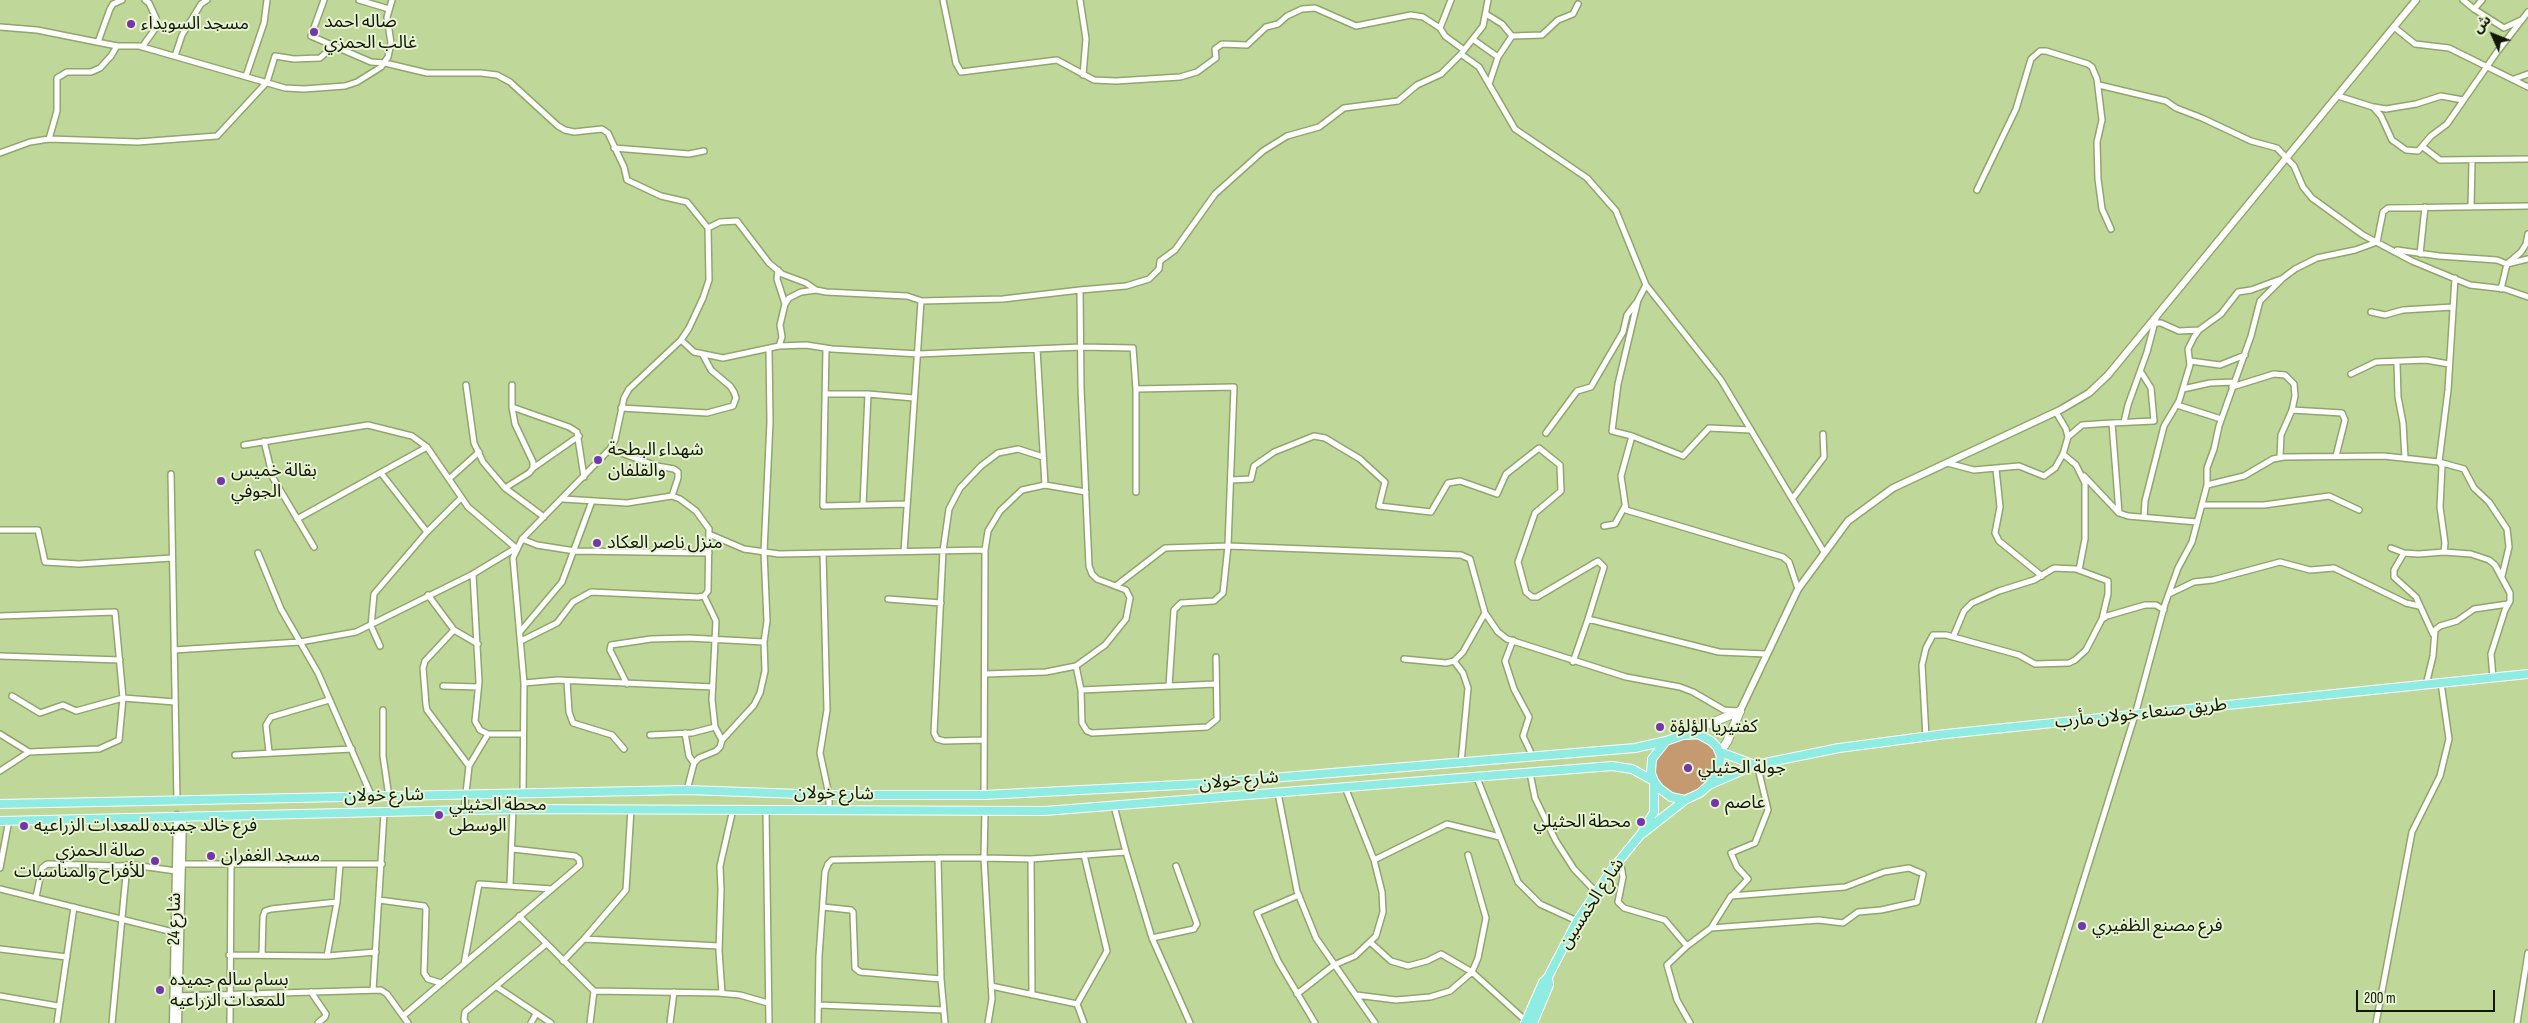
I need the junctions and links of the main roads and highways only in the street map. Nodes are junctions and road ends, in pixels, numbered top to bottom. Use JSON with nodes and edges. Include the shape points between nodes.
{"nodes":[{"id":1,"x":2528,"y":674,"type":"edge"},
{"id":2,"x":1683,"y":735,"type":"junction"},
{"id":3,"x":1666,"y":741,"type":"junction"},
{"id":4,"x":1720,"y":752,"type":"junction"},
{"id":5,"x":1756,"y":764,"type":"junction"},
{"id":6,"x":1654,"y":781,"type":"junction"},
{"id":7,"x":1199,"y":784,"type":"junction"},
{"id":8,"x":1709,"y":785,"type":"junction"},
{"id":9,"x":1197,"y":798,"type":"junction"},
{"id":10,"x":1685,"y":800,"type":"junction"},
{"id":11,"x":0,"y":804,"type":"edge"},
{"id":12,"x":0,"y":821,"type":"edge"},
{"id":13,"x":1641,"y":834,"type":"junction"},
{"id":14,"x":1528,"y":1022,"type":"edge"}],
"edges":[{"from":1,"to":5,"type":"main road","name":"طريق صنعاء خولان مأرب","via":[[1926,737],[1839,748]]},
{"from":2,"to":3,"type":"main road"},
{"from":2,"to":4,"type":"main road","via":[[1706,737]]},
{"from":2,"to":4,"type":"main road","via":[[1740,711]]},
{"from":3,"to":6,"type":"main road","via":[[1652,759]]},
{"from":3,"to":7,"type":"main road","name":"شارع خولان","via":[[1635,748]]},
{"from":4,"to":5,"type":"main road"},
{"from":4,"to":8,"type":"main road","via":[[1718,769]]},
{"from":5,"to":8,"type":"main road","name":"طريق صنعاء خولان مأرب"},
{"from":6,"to":9,"type":"main road","name":"شارع خولان","via":[[1622,766]]},
{"from":6,"to":10,"type":"main road","via":[[1666,794]]},
{"from":6,"to":13,"type":"main road","name":"شارع الخمسين","via":[[1654,812]]},
{"from":7,"to":9,"type":"main road"},
{"from":7,"to":11,"type":"main road","name":"شارع خولان","via":[[984,795],[687,790]]},
{"from":8,"to":10,"type":"main road"},
{"from":9,"to":12,"type":"main road","name":"شارع خولان","via":[[1045,811],[513,809]]},
{"from":10,"to":13,"type":"main road","name":"شارع الخمسين"},
{"from":13,"to":14,"type":"main road","name":"شارع الخمسين","via":[[1577,922],[1548,977],[1549,985]]}]}
